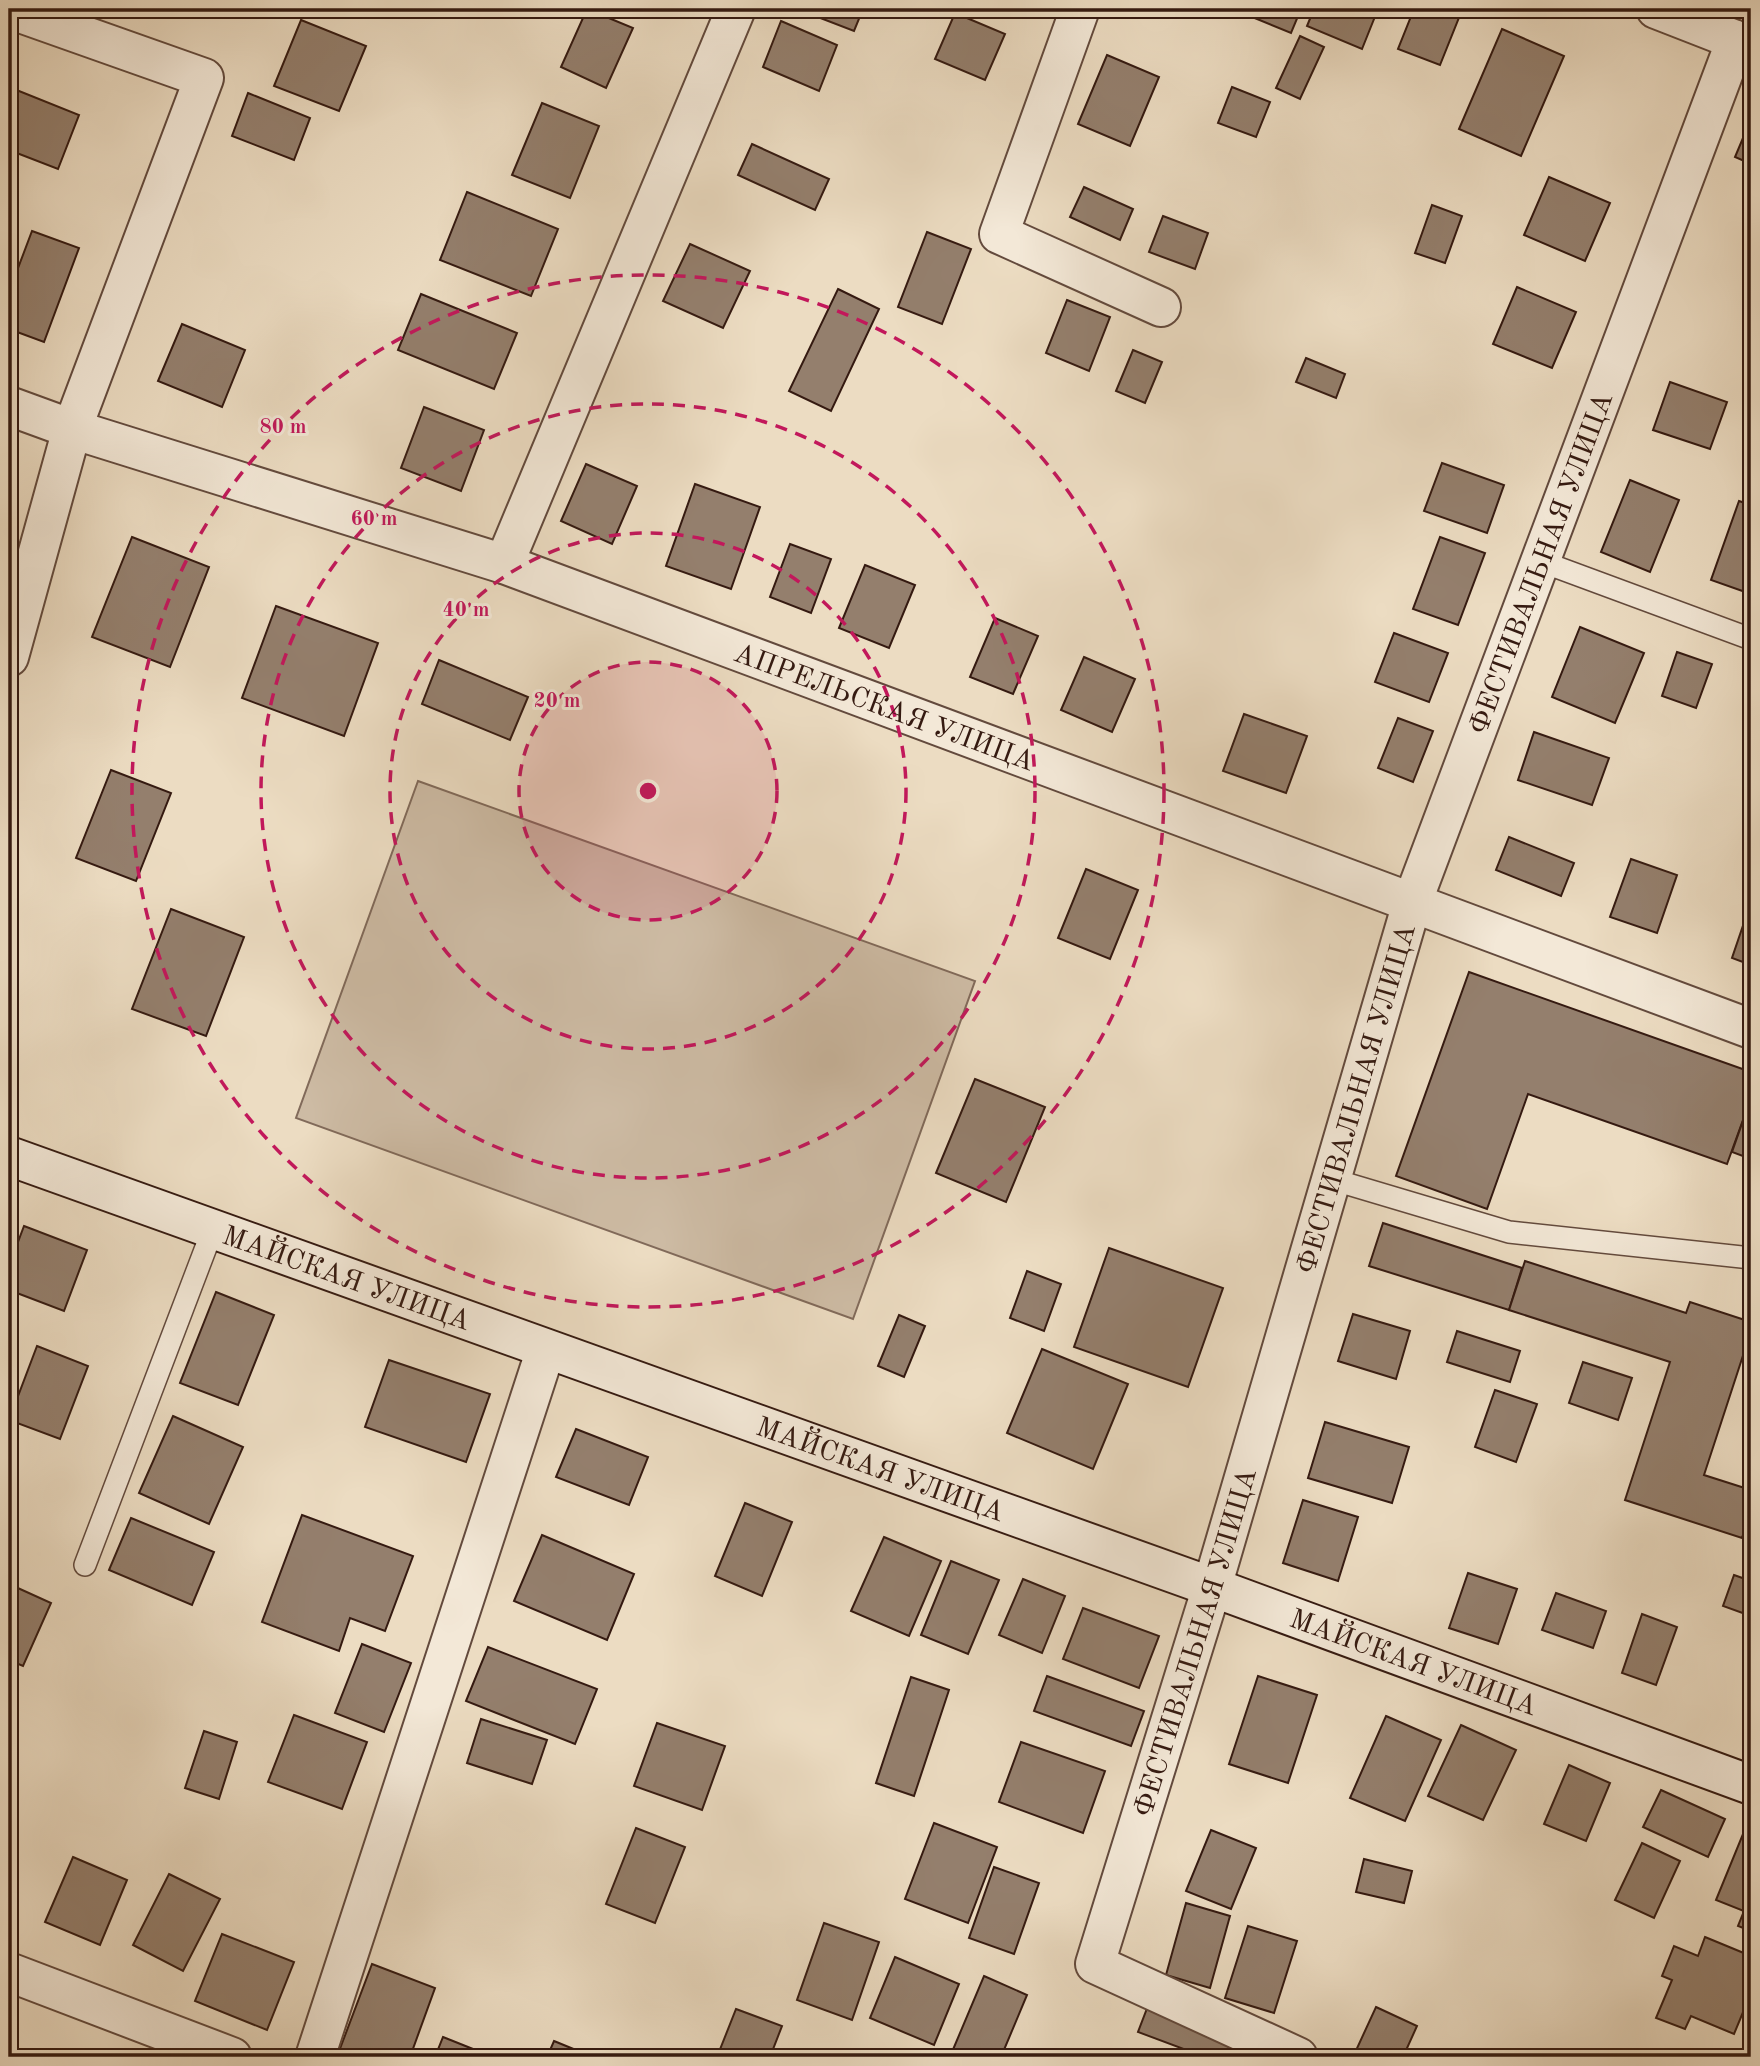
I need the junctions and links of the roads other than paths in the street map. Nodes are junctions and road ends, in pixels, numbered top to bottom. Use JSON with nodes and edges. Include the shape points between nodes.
{"nodes":[{"id":1,"x":9,"y":9,"type":"edge"},
{"id":2,"x":736,"y":9,"type":"edge"},
{"id":3,"x":1080,"y":9,"type":"edge"},
{"id":4,"x":1656,"y":9,"type":"edge"},
{"id":5,"x":1744,"y":43,"type":"edge"},
{"id":6,"x":1161,"y":307,"type":"dead end"},
{"id":7,"x":9,"y":406,"type":"edge"},
{"id":8,"x":72,"y":429,"type":"junction"},
{"id":9,"x":1540,"y":561,"type":"junction"},
{"id":10,"x":504,"y":565,"type":"junction"},
{"id":11,"x":1751,"y":639,"type":"edge"},
{"id":12,"x":9,"y":657,"type":"edge"},
{"id":13,"x":1412,"y":903,"type":"junction"},
{"id":14,"x":1751,"y":1029,"type":"edge"},
{"id":15,"x":9,"y":1156,"type":"edge"},
{"id":16,"x":1331,"y":1179,"type":"junction"},
{"id":17,"x":213,"y":1229,"type":"junction"},
{"id":18,"x":1751,"y":1258,"type":"edge"},
{"id":19,"x":546,"y":1349,"type":"junction"},
{"id":20,"x":85,"y":1565,"type":"dead end"},
{"id":21,"x":1212,"y":1587,"type":"junction"},
{"id":22,"x":1751,"y":1785,"type":"edge"},
{"id":23,"x":9,"y":1972,"type":"edge"},
{"id":24,"x":232,"y":2057,"type":"edge"},
{"id":25,"x":315,"y":2057,"type":"edge"},
{"id":26,"x":1298,"y":2057,"type":"edge"}],
"edges":[{"from":1,"to":8,"type":"street","via":[[204,78]]},
{"from":2,"to":10,"type":"street"},
{"from":3,"to":6,"type":"street","via":[[999,234]]},
{"from":4,"to":5,"type":"street"},
{"from":5,"to":9,"type":"street","name":"ФЕСТИВАЛЬНАЯ УЛИЦА"},
{"from":7,"to":8,"type":"street","name":"АПРЕЛЬСКАЯ УЛИЦА"},
{"from":8,"to":10,"type":"street","name":"АПРЕЛЬСКАЯ УЛИЦА"},
{"from":8,"to":12,"type":"street"},
{"from":9,"to":11,"type":"lane"},
{"from":9,"to":13,"type":"street","name":"ФЕСТИВАЛЬНАЯ УЛИЦА"},
{"from":10,"to":13,"type":"street","name":"АПРЕЛЬСКАЯ УЛИЦА"},
{"from":13,"to":14,"type":"street","name":"АПРЕЛЬСКАЯ УЛИЦА"},
{"from":13,"to":16,"type":"street","name":"ФЕСТИВАЛЬНАЯ УЛИЦА"},
{"from":15,"to":17,"type":"street","name":"МАЙСКАЯ УЛИЦА"},
{"from":16,"to":18,"type":"lane","via":[[1509,1232]]},
{"from":16,"to":21,"type":"street","name":"ФЕСТИВАЛЬНАЯ УЛИЦА"},
{"from":17,"to":19,"type":"street","name":"МАЙСКАЯ УЛИЦА"},
{"from":17,"to":20,"type":"lane"},
{"from":19,"to":21,"type":"street","name":"МАЙСКАЯ УЛИЦА"},
{"from":19,"to":25,"type":"street"},
{"from":21,"to":22,"type":"street","name":"МАЙСКАЯ УЛИЦА"},
{"from":21,"to":26,"type":"street","name":"ФЕСТИВАЛЬНАЯ УЛИЦА","via":[[1095,1964]]},
{"from":23,"to":24,"type":"street"}]}
